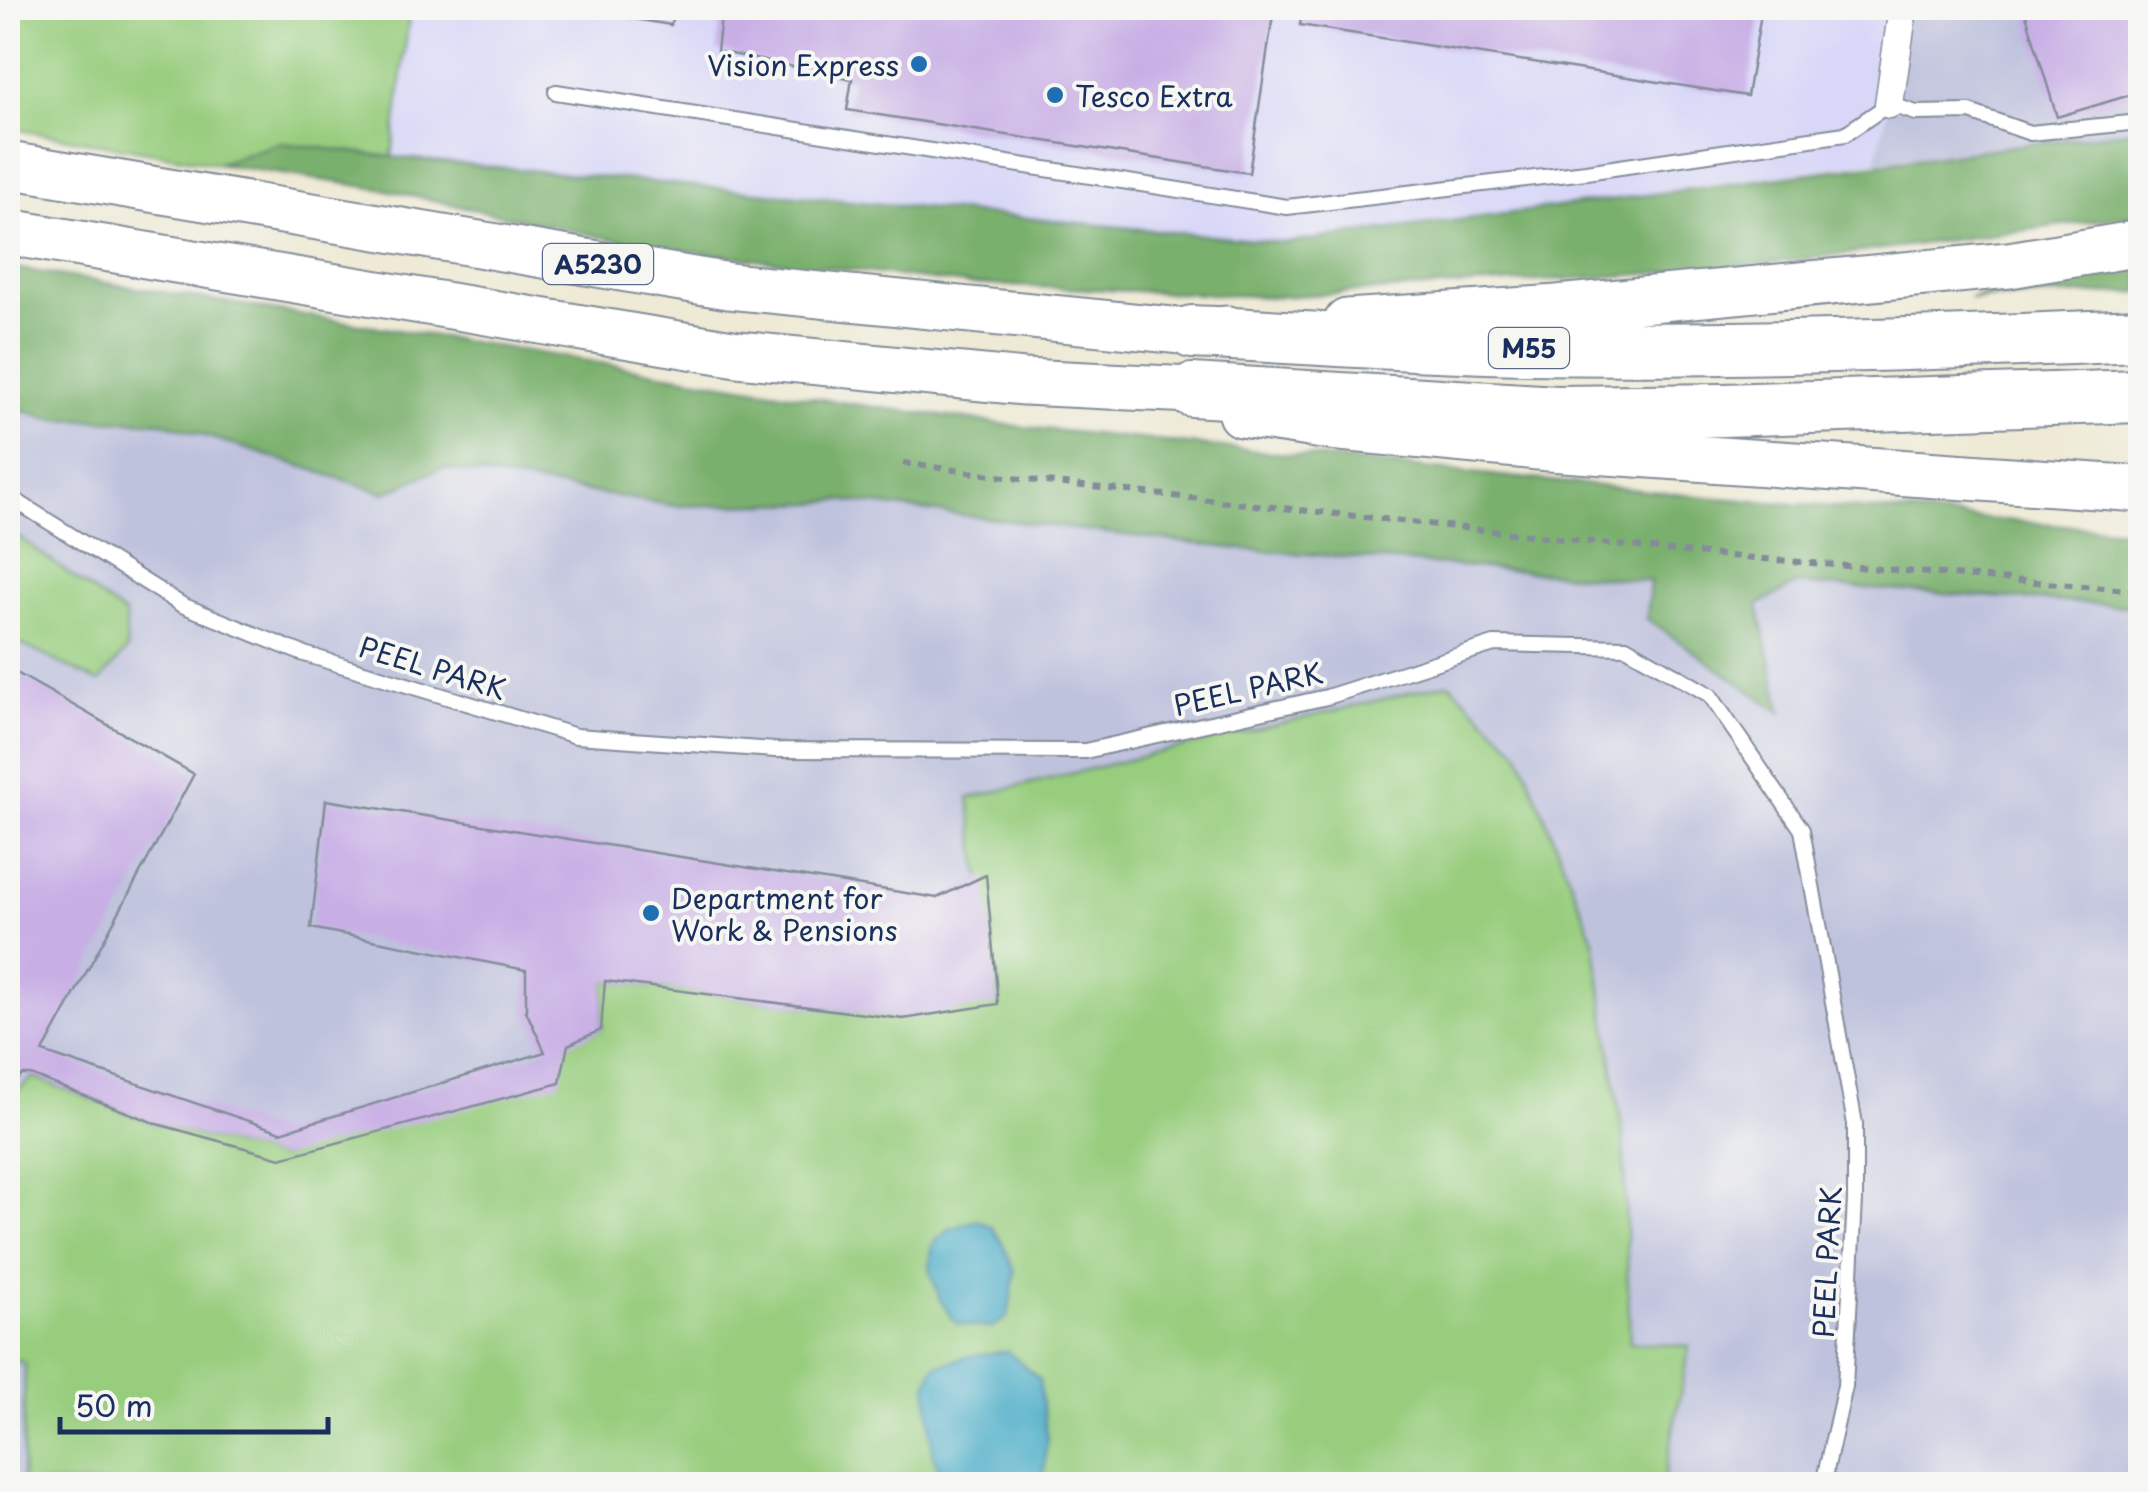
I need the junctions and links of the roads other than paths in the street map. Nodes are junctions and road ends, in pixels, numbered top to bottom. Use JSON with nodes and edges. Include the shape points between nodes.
{"nodes":[{"id":1,"x":1903,"y":8,"type":"edge"},
{"id":2,"x":556,"y":92,"type":"dead end"},
{"id":3,"x":1890,"y":104,"type":"junction"},
{"id":4,"x":2140,"y":122,"type":"edge"},
{"id":5,"x":8,"y":165,"type":"edge"},
{"id":6,"x":8,"y":232,"type":"edge"},
{"id":7,"x":2140,"y":243,"type":"edge"},
{"id":8,"x":1192,"y":332,"type":"junction"},
{"id":9,"x":2140,"y":335,"type":"edge"},
{"id":10,"x":1010,"y":380,"type":"junction"},
{"id":11,"x":1192,"y":390,"type":"joint"},
{"id":12,"x":2140,"y":396,"type":"edge"},
{"id":13,"x":2140,"y":489,"type":"edge"},
{"id":14,"x":8,"y":496,"type":"edge"},
{"id":15,"x":1824,"y":1484,"type":"edge"}],
"edges":[{"from":1,"to":3,"type":"street"},
{"from":2,"to":3,"type":"lane","via":[[1286,207],[1845,134]]},
{"from":3,"to":4,"type":"lane","via":[[1916,113],[1970,112],[2030,134]]},
{"from":5,"to":8,"type":"main road","number":"A5230","via":[[729,286]]},
{"from":6,"to":10,"type":"main road","number":"A5230","via":[[738,354]]},
{"from":7,"to":8,"type":"main road","via":[[2009,265],[1577,306]]},
{"from":8,"to":9,"type":"highway","number":"M55","via":[[1669,348]]},
{"from":10,"to":11,"type":"main road","number":"A5230"},
{"from":10,"to":13,"type":"main road","via":[[1330,427]]},
{"from":11,"to":12,"type":"highway","number":"M55","via":[[1557,412]]},
{"from":14,"to":15,"type":"lane","name":"PEEL PARK","via":[[182,604],[301,653],[576,736],[775,750],[1084,751],[1326,697],[1494,644],[1626,647],[1710,696],[1802,830],[1854,1124],[1845,1386]]}]}
